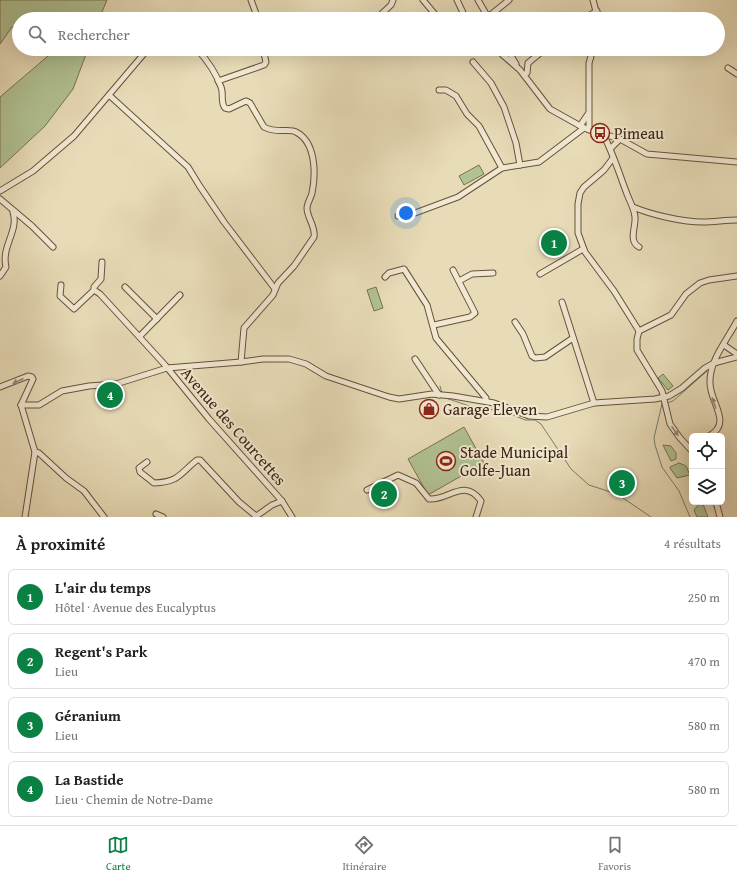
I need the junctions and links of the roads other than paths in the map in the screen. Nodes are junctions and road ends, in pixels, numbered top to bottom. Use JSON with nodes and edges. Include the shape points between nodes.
{"nodes":[{"id":1,"x":251,"y":0,"type":"edge"},
{"id":2,"x":393,"y":0,"type":"edge"},
{"id":3,"x":423,"y":0,"type":"edge"},
{"id":4,"x":457,"y":0,"type":"edge"},
{"id":5,"x":478,"y":0,"type":"edge"},
{"id":6,"x":509,"y":0,"type":"edge"},
{"id":7,"x":594,"y":0,"type":"edge"},
{"id":8,"x":597,"y":10,"type":"joint"},
{"id":9,"x":255,"y":12,"type":"edge"},
{"id":10,"x":384,"y":12,"type":"edge"},
{"id":11,"x":433,"y":12,"type":"edge"},
{"id":12,"x":463,"y":12,"type":"edge"},
{"id":13,"x":485,"y":12,"type":"edge"},
{"id":14,"x":495,"y":12,"type":"edge"},
{"id":15,"x":594,"y":12,"type":"edge"},
{"id":16,"x":142,"y":56,"type":"edge"},
{"id":17,"x":202,"y":56,"type":"edge"},
{"id":18,"x":265,"y":56,"type":"edge"},
{"id":19,"x":504,"y":56,"type":"edge"},
{"id":20,"x":511,"y":56,"type":"edge"},
{"id":21,"x":536,"y":56,"type":"edge"},
{"id":22,"x":592,"y":56,"type":"edge"},
{"id":23,"x":473,"y":62,"type":"dead end"},
{"id":24,"x":728,"y":68,"type":"dead end"},
{"id":25,"x":520,"y":70,"type":"junction"},
{"id":26,"x":737,"y":74,"type":"edge"},
{"id":27,"x":524,"y":76,"type":"junction"},
{"id":28,"x":218,"y":81,"type":"junction"},
{"id":29,"x":439,"y":90,"type":"dead end"},
{"id":30,"x":110,"y":95,"type":"junction"},
{"id":31,"x":588,"y":114,"type":"junction"},
{"id":32,"x":584,"y":128,"type":"junction"},
{"id":33,"x":603,"y":134,"type":"junction"},
{"id":34,"x":620,"y":139,"type":"junction"},
{"id":35,"x":611,"y":148,"type":"junction"},
{"id":36,"x":613,"y":158,"type":"junction"},
{"id":37,"x":737,"y":162,"type":"edge"},
{"id":38,"x":520,"y":165,"type":"junction"},
{"id":39,"x":502,"y":168,"type":"junction"},
{"id":40,"x":0,"y":191,"type":"edge"},
{"id":41,"x":0,"y":199,"type":"edge"},
{"id":42,"x":633,"y":207,"type":"junction"},
{"id":43,"x":13,"y":211,"type":"junction"},
{"id":44,"x":642,"y":211,"type":"junction"},
{"id":45,"x":398,"y":216,"type":"dead end"},
{"id":46,"x":635,"y":216,"type":"junction"},
{"id":47,"x":737,"y":220,"type":"edge"},
{"id":48,"x":53,"y":247,"type":"dead end"},
{"id":49,"x":640,"y":247,"type":"dead end"},
{"id":50,"x":583,"y":249,"type":"junction"},
{"id":51,"x":102,"y":262,"type":"dead end"},
{"id":52,"x":453,"y":270,"type":"dead end"},
{"id":53,"x":493,"y":273,"type":"dead end"},
{"id":54,"x":540,"y":274,"type":"dead end"},
{"id":55,"x":0,"y":276,"type":"edge"},
{"id":56,"x":737,"y":276,"type":"edge"},
{"id":57,"x":385,"y":277,"type":"dead end"},
{"id":58,"x":459,"y":281,"type":"junction"},
{"id":59,"x":61,"y":285,"type":"dead end"},
{"id":60,"x":125,"y":287,"type":"dead end"},
{"id":61,"x":275,"y":289,"type":"junction"},
{"id":62,"x":94,"y":290,"type":"junction"},
{"id":63,"x":180,"y":295,"type":"dead end"},
{"id":64,"x":562,"y":302,"type":"dead end"},
{"id":65,"x":157,"y":319,"type":"junction"},
{"id":66,"x":737,"y":321,"type":"edge"},
{"id":67,"x":515,"y":322,"type":"dead end"},
{"id":68,"x":434,"y":325,"type":"junction"},
{"id":69,"x":639,"y":331,"type":"junction"},
{"id":70,"x":140,"y":336,"type":"junction"},
{"id":71,"x":573,"y":338,"type":"junction"},
{"id":72,"x":724,"y":345,"type":"junction"},
{"id":73,"x":737,"y":355,"type":"edge"},
{"id":74,"x":415,"y":359,"type":"dead end"},
{"id":75,"x":241,"y":362,"type":"junction"},
{"id":76,"x":714,"y":363,"type":"junction"},
{"id":77,"x":167,"y":368,"type":"junction"},
{"id":78,"x":0,"y":387,"type":"edge"},
{"id":79,"x":439,"y":395,"type":"junction"},
{"id":80,"x":486,"y":401,"type":"junction"},
{"id":81,"x":665,"y":402,"type":"junction"},
{"id":82,"x":594,"y":403,"type":"junction"},
{"id":83,"x":21,"y":405,"type":"junction"},
{"id":84,"x":714,"y":433,"type":"edge"},
{"id":85,"x":689,"y":448,"type":"edge"},
{"id":86,"x":35,"y":452,"type":"junction"},
{"id":87,"x":147,"y":462,"type":"dead end"},
{"id":88,"x":367,"y":490,"type":"dead end"},
{"id":89,"x":282,"y":501,"type":"junction"},
{"id":90,"x":717,"y":505,"type":"edge"},
{"id":91,"x":156,"y":514,"type":"dead end"},
{"id":92,"x":25,"y":517,"type":"edge"},
{"id":93,"x":104,"y":517,"type":"edge"},
{"id":94,"x":163,"y":517,"type":"edge"},
{"id":95,"x":255,"y":517,"type":"edge"},
{"id":96,"x":292,"y":517,"type":"edge"},
{"id":97,"x":476,"y":517,"type":"edge"},
{"id":98,"x":720,"y":517,"type":"edge"}],
"edges":[{"from":1,"to":9,"type":"street"},
{"from":2,"to":10,"type":"street"},
{"from":3,"to":11,"type":"street"},
{"from":4,"to":12,"type":"street"},
{"from":5,"to":13,"type":"street"},
{"from":6,"to":14,"type":"street"},
{"from":7,"to":8,"type":"street"},
{"from":8,"to":15,"type":"street"},
{"from":16,"to":30,"type":"street"},
{"from":17,"to":28,"type":"street"},
{"from":18,"to":28,"type":"street","via":[[264,65]]},
{"from":19,"to":25,"type":"street"},
{"from":20,"to":25,"type":"street"},
{"from":21,"to":27,"type":"street","via":[[528,63]]},
{"from":22,"to":31,"type":"street"},
{"from":23,"to":38,"type":"street","via":[[491,83],[504,107]]},
{"from":24,"to":26,"type":"street"},
{"from":25,"to":27,"type":"street"},
{"from":27,"to":32,"type":"street","via":[[550,109]]},
{"from":28,"to":61,"type":"street","via":[[222,88],[222,105],[225,108],[229,109],[246,101],[250,103],[264,127],[280,132],[297,132],[306,142],[314,160],[312,193],[307,208],[314,237]]},
{"from":29,"to":39,"type":"street","via":[[446,90],[456,96],[467,114],[479,126]]},
{"from":30,"to":40,"type":"street","via":[[82,128],[45,162]]},
{"from":30,"to":61,"type":"street","via":[[188,166],[224,222]]},
{"from":31,"to":32,"type":"street"},
{"from":31,"to":32,"type":"street"},
{"from":32,"to":33,"type":"street"},
{"from":32,"to":38,"type":"street","via":[[539,162]]},
{"from":33,"to":34,"type":"street"},
{"from":33,"to":35,"type":"street"},
{"from":34,"to":35,"type":"street"},
{"from":34,"to":37,"type":"street","via":[[647,154]]},
{"from":35,"to":36,"type":"street"},
{"from":36,"to":42,"type":"street"},
{"from":36,"to":50,"type":"street","via":[[580,193],[578,233]]},
{"from":38,"to":39,"type":"street"},
{"from":39,"to":45,"type":"street","via":[[458,197],[407,216]]},
{"from":41,"to":43,"type":"street"},
{"from":42,"to":44,"type":"street"},
{"from":42,"to":46,"type":"street"},
{"from":43,"to":48,"type":"street"},
{"from":43,"to":55,"type":"street","via":[[14,225],[4,256],[6,267]]},
{"from":44,"to":46,"type":"street"},
{"from":44,"to":47,"type":"street","via":[[702,222]]},
{"from":46,"to":49,"type":"street","via":[[633,241]]},
{"from":50,"to":54,"type":"street"},
{"from":50,"to":69,"type":"street"},
{"from":51,"to":62,"type":"street","via":[[101,278]]},
{"from":52,"to":58,"type":"street"},
{"from":53,"to":58,"type":"street","via":[[472,274]]},
{"from":56,"to":69,"type":"street","via":[[709,280],[696,285],[671,315]]},
{"from":57,"to":68,"type":"street","via":[[388,273],[404,269],[424,299]]},
{"from":58,"to":68,"type":"street","via":[[475,313],[470,317]]},
{"from":59,"to":62,"type":"street","via":[[60,296],[74,309]]},
{"from":60,"to":65,"type":"street"},
{"from":61,"to":75,"type":"street","via":[[273,295],[244,328]]},
{"from":62,"to":70,"type":"street","name":"Avenue des Courcettes"},
{"from":63,"to":65,"type":"street"},
{"from":64,"to":71,"type":"street"},
{"from":65,"to":70,"type":"street"},
{"from":66,"to":72,"type":"street"},
{"from":67,"to":71,"type":"street","via":[[535,358],[545,357]]},
{"from":68,"to":80,"type":"street","via":[[436,338]]},
{"from":69,"to":81,"type":"street","via":[[636,339],[637,350]]},
{"from":70,"to":77,"type":"street","name":"Avenue des Courcettes"},
{"from":71,"to":82,"type":"street"},
{"from":72,"to":73,"type":"street"},
{"from":72,"to":76,"type":"street"},
{"from":73,"to":76,"type":"street"},
{"from":74,"to":79,"type":"street"},
{"from":75,"to":77,"type":"street"},
{"from":75,"to":79,"type":"street","via":[[289,359],[306,364],[326,376],[389,397],[399,399]]},
{"from":76,"to":81,"type":"street"},
{"from":84,"to":76,"type":"street","one_way":true,"via":[[720,424],[709,382]]},
{"from":77,"to":83,"type":"street","via":[[116,384],[62,391],[38,406]]},
{"from":77,"to":89,"type":"street","name":"Avenue des Courcettes"},
{"from":83,"to":78,"type":"street","one_way":true,"via":[[32,377],[28,376]]},
{"from":79,"to":80,"type":"street"},
{"from":80,"to":82,"type":"street","via":[[536,417],[555,416]]},
{"from":81,"to":82,"type":"street","via":[[655,399]]},
{"from":81,"to":85,"type":"street","one_way":true,"via":[[670,424]]},
{"from":83,"to":86,"type":"street"},
{"from":86,"to":92,"type":"street"},
{"from":86,"to":93,"type":"street","via":[[40,453],[84,491]]},
{"from":87,"to":95,"type":"street","name":"Avenue des Courcettes","via":[[139,468],[140,472],[154,483],[180,477],[193,463],[200,460]]},
{"from":88,"to":97,"type":"street","via":[[398,475],[416,483],[429,499],[468,490],[481,501]]},
{"from":89,"to":95,"type":"street","name":"Avenue des Courcettes","via":[[272,504]]},
{"from":89,"to":96,"type":"street","name":"Avenue des Courcettes"},
{"from":90,"to":98,"type":"street"},
{"from":91,"to":94,"type":"street"}]}
